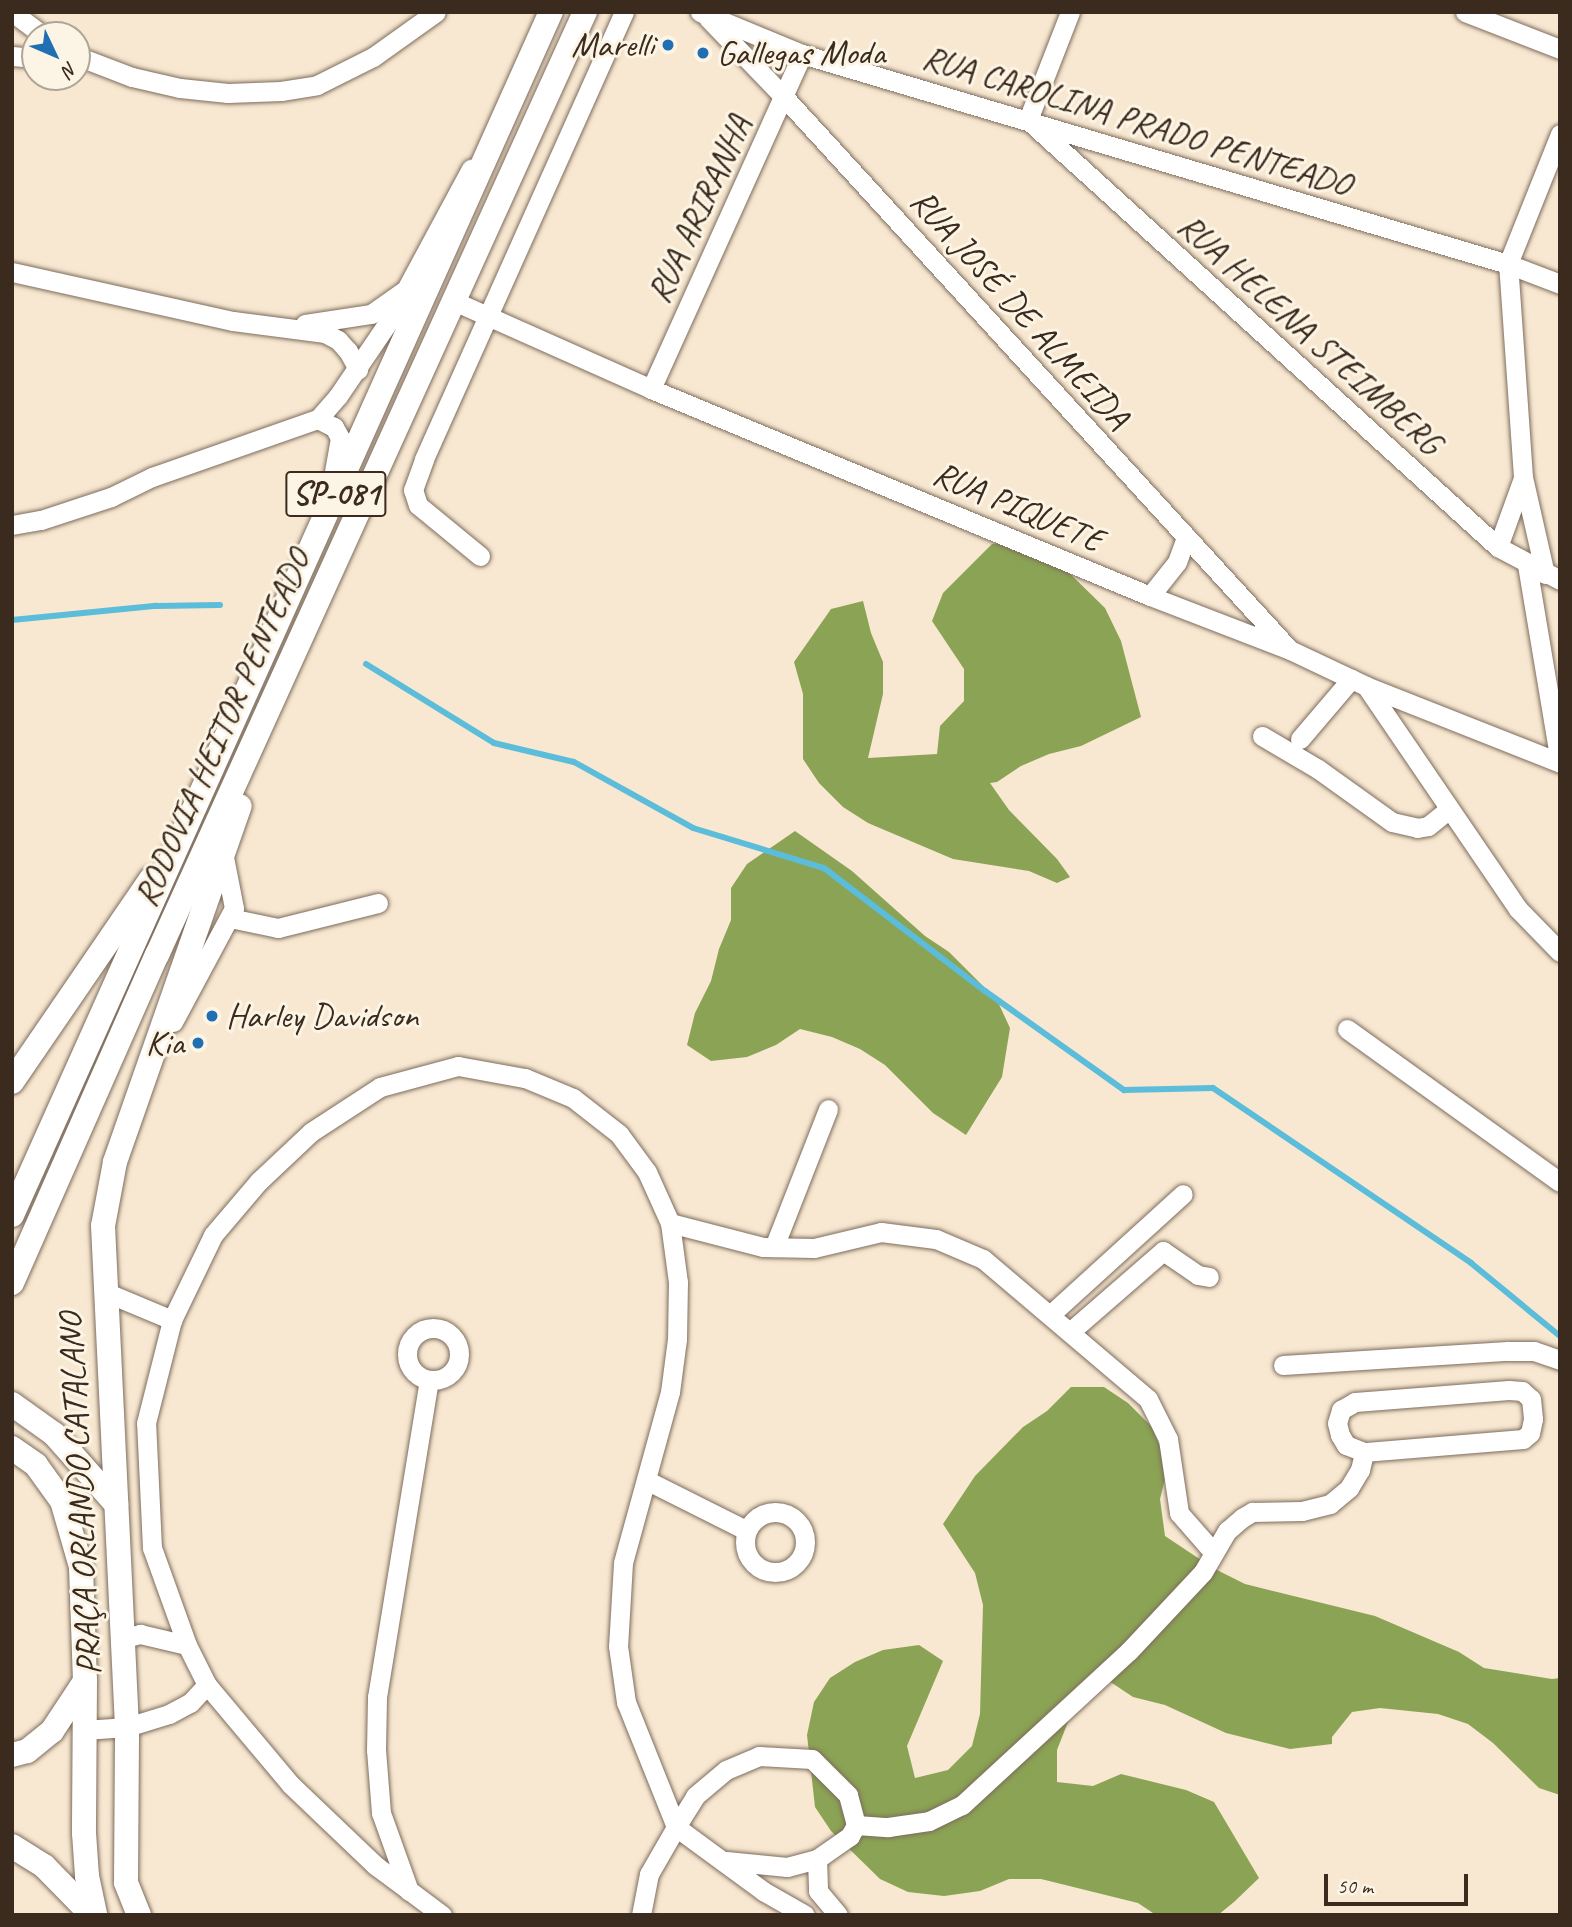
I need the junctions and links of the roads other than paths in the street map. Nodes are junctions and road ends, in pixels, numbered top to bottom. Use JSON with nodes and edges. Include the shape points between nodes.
{"nodes":[{"id":1,"x":436,"y":12,"type":"edge"},
{"id":2,"x":551,"y":12,"type":"edge"},
{"id":3,"x":585,"y":12,"type":"edge"},
{"id":4,"x":624,"y":12,"type":"edge"},
{"id":5,"x":702,"y":12,"type":"edge"},
{"id":6,"x":1070,"y":12,"type":"edge"},
{"id":7,"x":1465,"y":12,"type":"edge"},
{"id":8,"x":1560,"y":49,"type":"edge"},
{"id":9,"x":802,"y":54,"type":"junction"},
{"id":10,"x":91,"y":63,"type":"edge"},
{"id":11,"x":785,"y":98,"type":"junction"},
{"id":12,"x":1028,"y":120,"type":"junction"},
{"id":13,"x":1560,"y":134,"type":"edge"},
{"id":14,"x":495,"y":138,"type":"junction"},
{"id":15,"x":1508,"y":264,"type":"junction"},
{"id":16,"x":12,"y":272,"type":"edge"},
{"id":17,"x":1560,"y":284,"type":"edge"},
{"id":18,"x":408,"y":288,"type":"junction"},
{"id":19,"x":456,"y":302,"type":"junction"},
{"id":20,"x":490,"y":316,"type":"junction"},
{"id":21,"x":276,"y":328,"type":"junction"},
{"id":22,"x":358,"y":369,"type":"junction"},
{"id":23,"x":650,"y":389,"type":"junction"},
{"id":24,"x":318,"y":419,"type":"junction"},
{"id":25,"x":1523,"y":477,"type":"junction"},
{"id":26,"x":325,"y":517,"type":"junction"},
{"id":27,"x":12,"y":525,"type":"edge"},
{"id":28,"x":1186,"y":537,"type":"junction"},
{"id":29,"x":1498,"y":547,"type":"junction"},
{"id":30,"x":480,"y":556,"type":"dead end"},
{"id":31,"x":1544,"y":573,"type":"edge"},
{"id":32,"x":1150,"y":596,"type":"junction"},
{"id":33,"x":1290,"y":650,"type":"junction"},
{"id":34,"x":1358,"y":682,"type":"junction"},
{"id":35,"x":267,"y":714,"type":"junction"},
{"id":36,"x":1262,"y":736,"type":"dead end"},
{"id":37,"x":1300,"y":739,"type":"dead end"},
{"id":38,"x":1560,"y":762,"type":"edge"},
{"id":39,"x":1449,"y":809,"type":"junction"},
{"id":40,"x":187,"y":826,"type":"junction"},
{"id":41,"x":224,"y":857,"type":"junction"},
{"id":42,"x":378,"y":903,"type":"dead end"},
{"id":43,"x":230,"y":918,"type":"junction"},
{"id":44,"x":1560,"y":952,"type":"edge"},
{"id":45,"x":1347,"y":1030,"type":"dead end"},
{"id":46,"x":155,"y":1053,"type":"junction"},
{"id":47,"x":12,"y":1082,"type":"edge"},
{"id":48,"x":828,"y":1109,"type":"dead end"},
{"id":49,"x":1560,"y":1182,"type":"edge"},
{"id":50,"x":1183,"y":1194,"type":"dead end"},
{"id":51,"x":12,"y":1215,"type":"edge"},
{"id":52,"x":670,"y":1223,"type":"junction"},
{"id":53,"x":774,"y":1247,"type":"junction"},
{"id":54,"x":1209,"y":1277,"type":"dead end"},
{"id":55,"x":12,"y":1283,"type":"edge"},
{"id":56,"x":105,"y":1292,"type":"junction"},
{"id":57,"x":1051,"y":1314,"type":"junction"},
{"id":58,"x":172,"y":1320,"type":"junction"},
{"id":59,"x":1071,"y":1331,"type":"junction"},
{"id":60,"x":1560,"y":1360,"type":"edge"},
{"id":61,"x":1283,"y":1365,"type":"dead end"},
{"id":62,"x":429,"y":1380,"type":"dead end"},
{"id":63,"x":15,"y":1405,"type":"edge"},
{"id":64,"x":12,"y":1448,"type":"edge"},
{"id":65,"x":1364,"y":1452,"type":"junction"},
{"id":66,"x":646,"y":1480,"type":"junction"},
{"id":67,"x":116,"y":1504,"type":"junction"},
{"id":68,"x":746,"y":1530,"type":"dead end"},
{"id":69,"x":1214,"y":1553,"type":"junction"},
{"id":70,"x":121,"y":1639,"type":"junction"},
{"id":71,"x":187,"y":1645,"type":"junction"},
{"id":72,"x":85,"y":1681,"type":"junction"},
{"id":73,"x":207,"y":1685,"type":"junction"},
{"id":74,"x":127,"y":1727,"type":"junction"},
{"id":75,"x":84,"y":1730,"type":"junction"},
{"id":76,"x":12,"y":1755,"type":"edge"},
{"id":77,"x":856,"y":1825,"type":"junction"},
{"id":78,"x":676,"y":1827,"type":"junction"},
{"id":79,"x":12,"y":1846,"type":"edge"},
{"id":80,"x":817,"y":1859,"type":"junction"},
{"id":81,"x":725,"y":1861,"type":"junction"},
{"id":82,"x":410,"y":1892,"type":"junction"},
{"id":83,"x":93,"y":1915,"type":"edge"},
{"id":84,"x":139,"y":1915,"type":"edge"},
{"id":85,"x":442,"y":1915,"type":"edge"},
{"id":86,"x":641,"y":1915,"type":"edge"},
{"id":87,"x":805,"y":1915,"type":"edge"},
{"id":88,"x":838,"y":1915,"type":"edge"}],
"edges":[{"from":1,"to":10,"type":"street","via":[[373,57],[317,85],[281,91],[228,93],[180,88]]},
{"from":2,"to":14,"type":"main road","name":"RODOVIA HEITOR PENTEADO","number":"SP-081"},
{"from":3,"to":19,"type":"main road","name":"RODOVIA HEITOR PENTEADO","number":"SP-081"},
{"from":4,"to":20,"type":"street"},
{"from":5,"to":9,"type":"street","name":"RUA CAROLINA PRADO PENTEADO"},
{"from":5,"to":11,"type":"street","name":"RUA JOSÉ DE ALMEIDA"},
{"from":6,"to":12,"type":"street"},
{"from":7,"to":8,"type":"street"},
{"from":9,"to":11,"type":"street","name":"RUA ARIRANHA"},
{"from":9,"to":12,"type":"street","name":"RUA CAROLINA PRADO PENTEADO"},
{"from":11,"to":23,"type":"street","name":"RUA ARIRANHA"},
{"from":11,"to":28,"type":"street","name":"RUA JOSÉ DE ALMEIDA"},
{"from":12,"to":15,"type":"street","name":"RUA CAROLINA PRADO PENTEADO"},
{"from":12,"to":29,"type":"street","name":"RUA HELENA STEIMBERG"},
{"from":13,"to":15,"type":"street"},
{"from":14,"to":18,"type":"street","via":[[455,194]]},
{"from":14,"to":26,"type":"main road","name":"RODOVIA HEITOR PENTEADO","number":"SP-081"},
{"from":15,"to":17,"type":"street","name":"RUA CAROLINA PRADO PENTEADO"},
{"from":15,"to":25,"type":"street"},
{"from":16,"to":21,"type":"street"},
{"from":18,"to":21,"type":"street","via":[[371,314]]},
{"from":18,"to":22,"type":"street"},
{"from":19,"to":20,"type":"street","name":"RUA PIQUETE"},
{"from":19,"to":35,"type":"main road","name":"RODOVIA HEITOR PENTEADO","number":"SP-081"},
{"from":20,"to":23,"type":"street","name":"RUA PIQUETE"},
{"from":20,"to":30,"type":"street","via":[[412,495]]},
{"from":21,"to":22,"type":"street","via":[[325,333],[348,351]]},
{"from":22,"to":24,"type":"street"},
{"from":23,"to":32,"type":"street","name":"RUA PIQUETE"},
{"from":24,"to":26,"type":"street","via":[[334,427],[340,439]]},
{"from":24,"to":27,"type":"street","via":[[177,467],[111,497]]},
{"from":25,"to":29,"type":"street"},
{"from":25,"to":31,"type":"street"},
{"from":26,"to":40,"type":"main road","name":"RODOVIA HEITOR PENTEADO","number":"SP-081"},
{"from":28,"to":32,"type":"street","via":[[1177,562]]},
{"from":28,"to":33,"type":"street","name":"RUA JOSÉ DE ALMEIDA"},
{"from":29,"to":31,"type":"street","name":"RUA HELENA STEIMBERG"},
{"from":31,"to":38,"type":"street"},
{"from":32,"to":33,"type":"street","name":"RUA PIQUETE"},
{"from":33,"to":34,"type":"street","name":"RUA PIQUETE"},
{"from":34,"to":37,"type":"street"},
{"from":34,"to":38,"type":"street","name":"RUA PIQUETE"},
{"from":34,"to":39,"type":"street"},
{"from":35,"to":41,"type":"main road"},
{"from":35,"to":55,"type":"main road","name":"RODOVIA HEITOR PENTEADO","number":"SP-081"},
{"from":36,"to":39,"type":"street","via":[[1392,822],[1428,826]]},
{"from":39,"to":44,"type":"street","via":[[1518,909]]},
{"from":40,"to":47,"type":"main road"},
{"from":40,"to":51,"type":"main road","name":"RODOVIA HEITOR PENTEADO","number":"SP-081"},
{"from":41,"to":43,"type":"street","via":[[235,898]]},
{"from":41,"to":46,"type":"main road"},
{"from":42,"to":43,"type":"street","via":[[278,928]]},
{"from":43,"to":46,"type":"street"},
{"from":45,"to":49,"type":"street"},
{"from":46,"to":56,"type":"main road","via":[[115,1161],[103,1226]]},
{"from":48,"to":53,"type":"street"},
{"from":50,"to":57,"type":"street"},
{"from":52,"to":53,"type":"street"},
{"from":52,"to":58,"type":"street","via":[[647,1172],[619,1134],[573,1098],[525,1078],[458,1066],[380,1087],[312,1132],[259,1181],[213,1235]]},
{"from":52,"to":66,"type":"street","via":[[678,1282],[677,1339],[670,1392]]},
{"from":53,"to":57,"type":"street","via":[[814,1248],[881,1232],[936,1239],[983,1259]]},
{"from":54,"to":59,"type":"street","via":[[1198,1275],[1163,1251]]},
{"from":56,"to":58,"type":"street","name":"PRAÇA ORLANDO CATALANO"},
{"from":56,"to":67,"type":"main road","name":"PRAÇA ORLANDO CATALANO"},
{"from":57,"to":59,"type":"street"},
{"from":58,"to":71,"type":"street","name":"PRAÇA ORLANDO CATALANO","via":[[146,1423],[147,1489],[152,1548]]},
{"from":59,"to":69,"type":"street","via":[[1148,1399],[1168,1439],[1179,1513]]},
{"from":60,"to":61,"type":"street","via":[[1534,1351],[1508,1351]]},
{"from":62,"to":82,"type":"street","via":[[377,1697],[382,1813]]},
{"from":63,"to":67,"type":"main road","via":[[54,1434]]},
{"from":64,"to":72,"type":"main road","via":[[36,1465],[62,1501],[81,1567]]},
{"from":65,"to":65,"type":"street","via":[[1524,1439],[1533,1419],[1531,1399],[1522,1391],[1509,1390],[1355,1402],[1341,1410],[1337,1423],[1346,1445]]},
{"from":65,"to":69,"type":"street","via":[[1349,1488],[1330,1504],[1302,1511],[1252,1512],[1227,1531]]},
{"from":66,"to":68,"type":"street"},
{"from":66,"to":78,"type":"street","via":[[623,1563],[618,1646],[625,1702]]},
{"from":67,"to":70,"type":"main road","name":"PRAÇA ORLANDO CATALANO"},
{"from":69,"to":77,"type":"street","via":[[1203,1572],[1129,1651],[962,1805],[929,1821],[888,1827]]},
{"from":70,"to":71,"type":"street","via":[[141,1633]]},
{"from":70,"to":74,"type":"main road","name":"PRAÇA ORLANDO CATALANO"},
{"from":71,"to":73,"type":"street","name":"PRAÇA ORLANDO CATALANO"},
{"from":72,"to":75,"type":"main road"},
{"from":72,"to":76,"type":"main road","via":[[52,1731],[27,1751]]},
{"from":73,"to":74,"type":"street","via":[[190,1703]]},
{"from":73,"to":82,"type":"street","name":"PRAÇA ORLANDO CATALANO","via":[[291,1785]]},
{"from":74,"to":75,"type":"street"},
{"from":74,"to":84,"type":"main road","name":"PRAÇA ORLANDO CATALANO","via":[[126,1882]]},
{"from":75,"to":83,"type":"main road","via":[[84,1833]]},
{"from":77,"to":78,"type":"street","via":[[848,1795],[812,1759],[758,1756],[726,1770],[695,1796]]},
{"from":77,"to":80,"type":"street","via":[[850,1836]]},
{"from":78,"to":81,"type":"street"},
{"from":78,"to":86,"type":"street","via":[[649,1874]]},
{"from":79,"to":83,"type":"main road","via":[[44,1866]]},
{"from":80,"to":81,"type":"street","via":[[788,1867]]},
{"from":80,"to":88,"type":"street","via":[[818,1891]]},
{"from":81,"to":87,"type":"street","via":[[763,1891]]},
{"from":82,"to":85,"type":"street","name":"PRAÇA ORLANDO CATALANO"}]}
